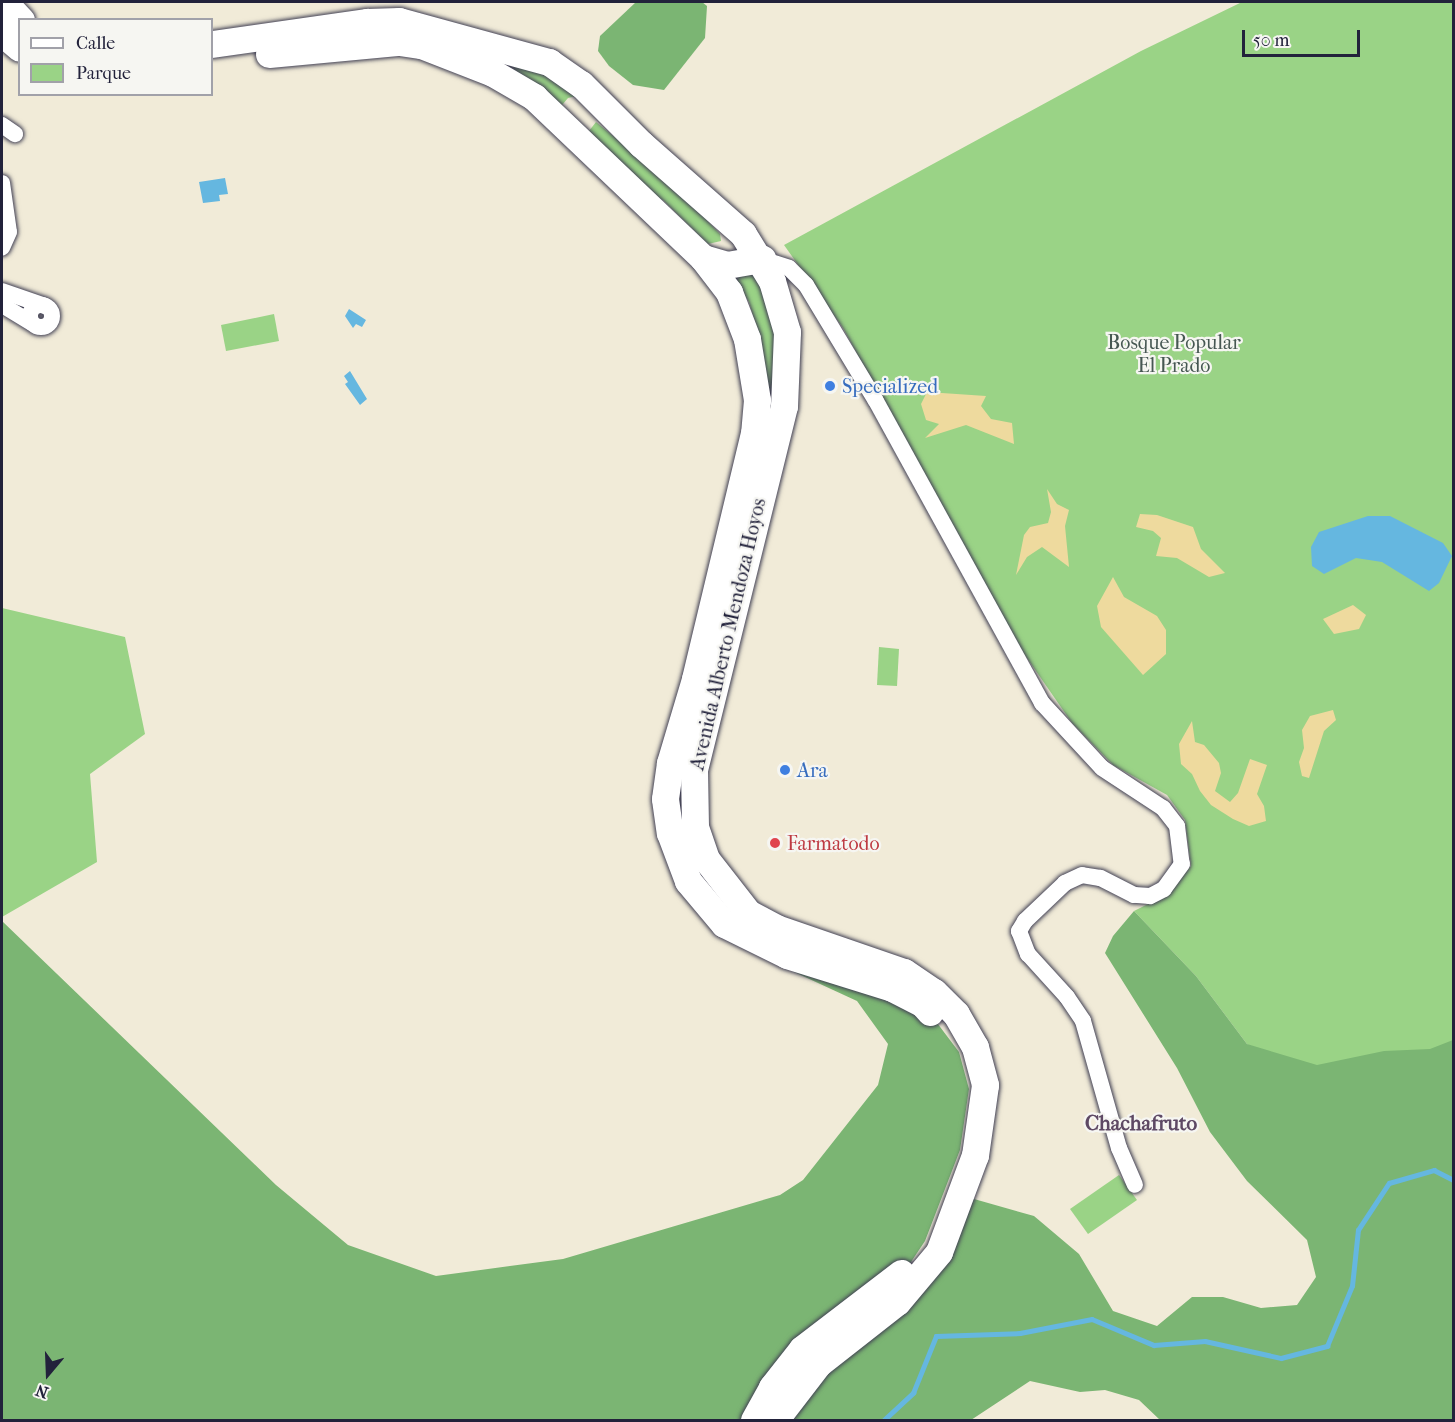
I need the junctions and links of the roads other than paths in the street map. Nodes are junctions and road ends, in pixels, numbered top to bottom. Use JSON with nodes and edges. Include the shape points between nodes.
{"nodes":[{"id":1,"x":4,"y":2,"type":"edge"},
{"id":2,"x":19,"y":18,"type":"edge"},
{"id":3,"x":2,"y":33,"type":"edge"},
{"id":4,"x":213,"y":44,"type":"edge"},
{"id":5,"x":18,"y":46,"type":"edge"},
{"id":6,"x":213,"y":62,"type":"edge"},
{"id":7,"x":611,"y":116,"type":"junction"},
{"id":8,"x":577,"y":140,"type":"junction"},
{"id":9,"x":2,"y":183,"type":"edge"},
{"id":10,"x":2,"y":248,"type":"edge"},
{"id":11,"x":703,"y":258,"type":"junction"},
{"id":12,"x":762,"y":259,"type":"junction"},
{"id":13,"x":2,"y":291,"type":"edge"},
{"id":14,"x":2,"y":305,"type":"edge"},
{"id":15,"x":1135,"y":1185,"type":"dead end"},
{"id":16,"x":754,"y":1420,"type":"edge"},
{"id":17,"x":775,"y":1420,"type":"edge"}],
"edges":[{"from":1,"to":2,"type":"main road"},
{"from":3,"to":5,"type":"main road"},
{"from":4,"to":7,"type":"main road","name":"Avenida Alberto Mendoza Hoyos","via":[[367,22],[427,26],[549,63],[581,84]]},
{"from":6,"to":8,"type":"main road","name":"Avenida Alberto Mendoza Hoyos","via":[[374,42],[421,45],[493,73],[534,97]]},
{"from":7,"to":8,"type":"main road","via":[[591,123]]},
{"from":7,"to":12,"type":"main road","name":"Avenida Alberto Mendoza Hoyos","via":[[742,234]]},
{"from":8,"to":11,"type":"main road","name":"Avenida Alberto Mendoza Hoyos"},
{"from":9,"to":10,"type":"street","via":[[9,232]]},
{"from":11,"to":12,"type":"main road","via":[[728,265]]},
{"from":11,"to":16,"type":"main road","name":"Avenida Alberto Mendoza Hoyos","via":[[729,292],[747,339],[757,400],[754,433],[705,638],[670,763],[665,799],[670,833],[688,881],[724,924],[787,955],[892,988],[922,1003],[959,1052],[969,1089],[960,1150],[925,1241],[891,1284],[802,1349],[772,1387]]},
{"from":12,"to":15,"type":"street","via":[[789,268],[806,285],[876,401],[1042,703],[1102,768],[1163,808],[1177,826],[1182,864],[1164,889],[1150,896],[1134,895],[1100,878],[1082,875],[1065,883],[1019,931],[1028,954],[1083,1021],[1119,1148]]},
{"from":12,"to":17,"type":"main road","name":"Avenida Alberto Mendoza Hoyos","via":[[787,332],[784,406],[694,769],[695,827],[706,859],[748,913],[776,928],[904,972],[934,992],[956,1014],[975,1047],[985,1085],[975,1155],[939,1252],[897,1302],[818,1364]]},
{"from":13,"to":14,"type":"street","via":[[45,306],[32,309],[32,323]]}]}
